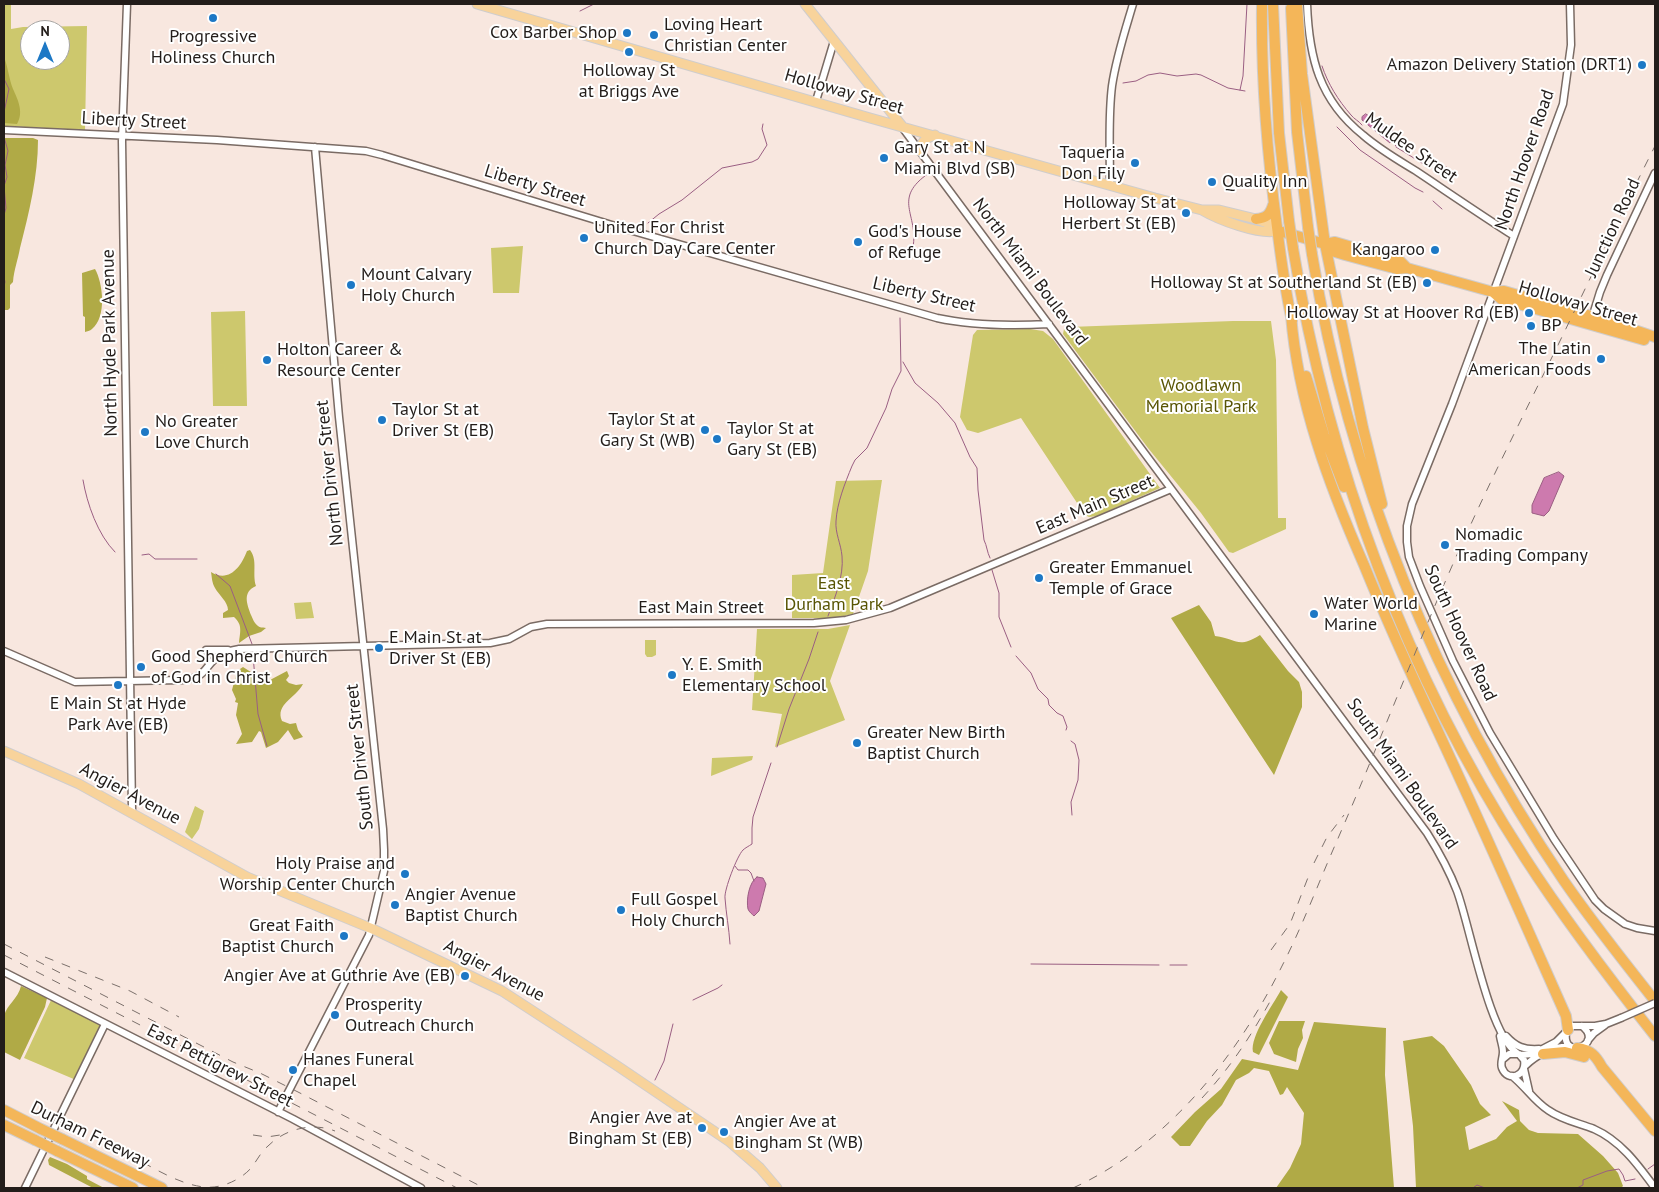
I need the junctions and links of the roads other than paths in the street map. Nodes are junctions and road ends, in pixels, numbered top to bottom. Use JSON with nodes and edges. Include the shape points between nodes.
{"nodes":[{"id":1,"x":128,"y":4,"type":"edge"},
{"id":2,"x":477,"y":4,"type":"edge"},
{"id":3,"x":805,"y":4,"type":"edge"},
{"id":4,"x":1133,"y":4,"type":"edge"},
{"id":5,"x":1262,"y":4,"type":"edge"},
{"id":6,"x":1273,"y":4,"type":"edge"},
{"id":7,"x":1291,"y":4,"type":"edge"},
{"id":8,"x":1297,"y":4,"type":"edge"},
{"id":9,"x":1307,"y":4,"type":"edge"},
{"id":10,"x":1570,"y":4,"type":"edge"},
{"id":11,"x":834,"y":41,"type":"junction"},
{"id":12,"x":816,"y":102,"type":"junction"},
{"id":13,"x":882,"y":102,"type":"junction"},
{"id":14,"x":870,"y":118,"type":"junction"},
{"id":15,"x":902,"y":126,"type":"junction"},
{"id":16,"x":4,"y":130,"type":"edge"},
{"id":17,"x":935,"y":135,"type":"junction"},
{"id":18,"x":122,"y":136,"type":"junction"},
{"id":19,"x":315,"y":147,"type":"junction"},
{"id":20,"x":920,"y":151,"type":"junction"},
{"id":21,"x":1655,"y":172,"type":"edge"},
{"id":22,"x":1110,"y":185,"type":"junction"},
{"id":23,"x":1274,"y":204,"type":"junction"},
{"id":24,"x":1202,"y":210,"type":"junction"},
{"id":25,"x":1256,"y":219,"type":"junction"},
{"id":26,"x":1277,"y":231,"type":"junction"},
{"id":27,"x":1514,"y":236,"type":"junction"},
{"id":28,"x":1325,"y":244,"type":"junction"},
{"id":29,"x":1345,"y":255,"type":"junction"},
{"id":30,"x":1407,"y":268,"type":"junction"},
{"id":31,"x":1331,"y":272,"type":"junction"},
{"id":32,"x":1493,"y":292,"type":"junction"},
{"id":33,"x":1291,"y":315,"type":"junction"},
{"id":34,"x":1592,"y":321,"type":"junction"},
{"id":35,"x":1049,"y":324,"type":"junction"},
{"id":36,"x":1655,"y":337,"type":"edge"},
{"id":37,"x":1655,"y":343,"type":"edge"},
{"id":38,"x":1171,"y":489,"type":"junction"},
{"id":39,"x":1367,"y":540,"type":"junction"},
{"id":40,"x":1227,"y":562,"type":"joint"},
{"id":41,"x":1408,"y":591,"type":"junction"},
{"id":42,"x":362,"y":645,"type":"junction"},
{"id":43,"x":239,"y":649,"type":"junction"},
{"id":44,"x":4,"y":650,"type":"edge"},
{"id":45,"x":206,"y":650,"type":"dead end"},
{"id":46,"x":130,"y":681,"type":"junction"},
{"id":47,"x":4,"y":751,"type":"edge"},
{"id":48,"x":131,"y":812,"type":"junction"},
{"id":49,"x":371,"y":928,"type":"junction"},
{"id":50,"x":1655,"y":931,"type":"edge"},
{"id":51,"x":4,"y":972,"type":"edge"},
{"id":52,"x":1655,"y":1002,"type":"edge"},
{"id":53,"x":1638,"y":1014,"type":"junction"},
{"id":54,"x":105,"y":1024,"type":"junction"},
{"id":55,"x":1606,"y":1024,"type":"junction"},
{"id":56,"x":1582,"y":1026,"type":"junction"},
{"id":57,"x":1499,"y":1030,"type":"junction"},
{"id":58,"x":1567,"y":1032,"type":"junction"},
{"id":59,"x":1655,"y":1036,"type":"edge"},
{"id":60,"x":1588,"y":1040,"type":"junction"},
{"id":61,"x":1655,"y":1044,"type":"edge"},
{"id":62,"x":1574,"y":1048,"type":"junction"},
{"id":63,"x":1543,"y":1051,"type":"junction"},
{"id":64,"x":1519,"y":1054,"type":"junction"},
{"id":65,"x":1503,"y":1059,"type":"junction"},
{"id":66,"x":1525,"y":1067,"type":"junction"},
{"id":67,"x":1602,"y":1067,"type":"junction"},
{"id":68,"x":1512,"y":1076,"type":"junction"},
{"id":69,"x":1529,"y":1091,"type":"junction"},
{"id":70,"x":4,"y":1110,"type":"edge"},
{"id":71,"x":278,"y":1112,"type":"junction"},
{"id":72,"x":4,"y":1125,"type":"edge"},
{"id":73,"x":1655,"y":1131,"type":"edge"},
{"id":74,"x":25,"y":1188,"type":"edge"},
{"id":75,"x":133,"y":1188,"type":"edge"},
{"id":76,"x":162,"y":1188,"type":"edge"},
{"id":77,"x":421,"y":1188,"type":"edge"},
{"id":78,"x":777,"y":1188,"type":"edge"},
{"id":79,"x":1655,"y":1188,"type":"edge"}],
"edges":[{"from":1,"to":18,"type":"street","name":"North Hyde Park Avenue"},
{"from":2,"to":12,"type":"main road","name":"Holloway Street"},
{"from":3,"to":11,"type":"main road","name":"North Miami Boulevard"},
{"from":4,"to":22,"type":"street","via":[[1112,86]]},
{"from":5,"to":23,"type":"highway","via":[[1264,106]]},
{"from":6,"to":39,"type":"highway","bridge":true,"via":[[1279,133],[1293,248],[1323,392]]},
{"from":7,"to":41,"type":"highway","bridge":true,"via":[[1297,132],[1312,254],[1330,346],[1374,501]]},
{"from":8,"to":28,"type":"highway","via":[[1302,74]]},
{"from":9,"to":27,"type":"street","name":"Muldee Street","via":[[1308,34],[1317,72],[1344,117],[1370,141]]},
{"from":10,"to":27,"type":"street","name":"North Hoover Road","via":[[1571,51],[1563,104]]},
{"from":11,"to":12,"type":"street"},
{"from":11,"to":13,"type":"main road","name":"North Miami Boulevard"},
{"from":12,"to":14,"type":"main road","name":"Holloway Street"},
{"from":13,"to":14,"type":"main road","via":[[880,114]]},
{"from":13,"to":15,"type":"main road","name":"North Miami Boulevard"},
{"from":14,"to":15,"type":"main road","name":"Holloway Street"},
{"from":15,"to":17,"type":"main road","name":"Holloway Street"},
{"from":15,"to":20,"type":"street","name":"North Miami Boulevard"},
{"from":16,"to":18,"type":"street","name":"Liberty Street"},
{"from":17,"to":20,"type":"main road","via":[[922,141]]},
{"from":17,"to":22,"type":"main road","name":"Holloway Street"},
{"from":18,"to":19,"type":"street","name":"Liberty Street"},
{"from":18,"to":46,"type":"street","name":"North Hyde Park Avenue"},
{"from":19,"to":35,"type":"street","name":"Liberty Street","via":[[382,155],[937,318],[971,324]]},
{"from":19,"to":42,"type":"street","name":"North Driver Street"},
{"from":20,"to":35,"type":"street","name":"North Miami Boulevard"},
{"from":21,"to":34,"type":"street","name":"Junction Road","via":[[1603,283]]},
{"from":22,"to":24,"type":"main road","name":"Holloway Street"},
{"from":23,"to":25,"type":"highway","via":[[1268,216]]},
{"from":23,"to":26,"type":"highway"},
{"from":24,"to":25,"type":"main road","name":"Holloway Street","via":[[1219,210]]},
{"from":24,"to":26,"type":"main road","name":"Holloway Street","via":[[1216,219],[1268,233]]},
{"from":25,"to":26,"type":"main road","name":"Holloway Street","via":[[1270,224]]},
{"from":26,"to":28,"type":"highway","name":"Holloway Street"},
{"from":26,"to":33,"type":"highway"},
{"from":27,"to":32,"type":"street","name":"North Hoover Road"},
{"from":28,"to":29,"type":"highway","name":"Holloway Street","via":[[1332,252]]},
{"from":28,"to":30,"type":"highway","name":"Holloway Street","via":[[1335,242],[1350,246],[1400,261]]},
{"from":28,"to":31,"type":"highway"},
{"from":29,"to":30,"type":"highway","name":"Holloway Street","via":[[1397,269]]},
{"from":29,"to":31,"type":"highway","via":[[1333,262]]},
{"from":30,"to":32,"type":"highway","name":"Holloway Street"},
{"from":31,"to":41,"type":"highway","via":[[1374,474]]},
{"from":32,"to":34,"type":"highway","name":"Holloway Street","via":[[1504,291]]},
{"from":32,"to":50,"type":"street","name":"South Hoover Road","via":[[1410,511],[1406,534],[1409,558],[1470,696],[1559,846],[1604,909],[1625,924]]},
{"from":33,"to":39,"type":"highway","via":[[1324,435]]},
{"from":33,"to":58,"type":"highway","via":[[1304,397],[1335,496],[1399,649],[1566,1016]]},
{"from":34,"to":36,"type":"highway","name":"Holloway Street"},
{"from":34,"to":37,"type":"highway","name":"Holloway Street"},
{"from":35,"to":38,"type":"street","name":"North Miami Boulevard"},
{"from":38,"to":40,"type":"street","name":"North Miami Boulevard"},
{"from":38,"to":42,"type":"street","name":"East Main Street","via":[[890,608],[846,620],[547,624],[498,642]]},
{"from":39,"to":53,"type":"highway","via":[[1423,675],[1481,786],[1547,892]]},
{"from":40,"to":57,"type":"street","name":"South Miami Boulevard","via":[[1438,850],[1459,897]]},
{"from":41,"to":52,"type":"highway","via":[[1460,703],[1520,811],[1588,914]]},
{"from":42,"to":43,"type":"street","name":"East Main Street"},
{"from":42,"to":49,"type":"street","name":"South Driver Street","via":[[384,850],[384,871]]},
{"from":43,"to":45,"type":"street","name":"East Main Street"},
{"from":43,"to":46,"type":"street","name":"East Main Street","via":[[220,655],[194,678]]},
{"from":44,"to":46,"type":"street","name":"East Main Street","via":[[75,682]]},
{"from":46,"to":48,"type":"street","name":"North Hyde Park Avenue"},
{"from":47,"to":48,"type":"main road","name":"Angier Avenue"},
{"from":48,"to":49,"type":"main road","name":"Angier Avenue","via":[[247,877]]},
{"from":49,"to":71,"type":"street","name":"South Driver Street"},
{"from":49,"to":78,"type":"main road","name":"Angier Avenue","via":[[475,977],[539,1013],[730,1142]]},
{"from":51,"to":54,"type":"street","name":"East Pettigrew Street"},
{"from":52,"to":55,"type":"street","bridge":true},
{"from":53,"to":59,"type":"highway"},
{"from":53,"to":61,"type":"highway"},
{"from":54,"to":71,"type":"street","name":"East Pettigrew Street"},
{"from":54,"to":74,"type":"street"},
{"from":55,"to":56,"type":"street"},
{"from":55,"to":60,"type":"street"},
{"from":56,"to":58,"type":"street","via":[[1574,1026]]},
{"from":56,"to":60,"type":"street","via":[[1588,1032]]},
{"from":57,"to":63,"type":"street","via":[[1518,1047]]},
{"from":57,"to":64,"type":"street","name":"South Miami Boulevard","via":[[1508,1046]]},
{"from":57,"to":65,"type":"street","name":"South Miami Boulevard"},
{"from":58,"to":62,"type":"street","via":[[1566,1041]]},
{"from":58,"to":63,"type":"street"},
{"from":60,"to":62,"type":"street","via":[[1585,1045]]},
{"from":62,"to":63,"type":"street"},
{"from":62,"to":67,"type":"highway","via":[[1592,1054]]},
{"from":63,"to":64,"type":"street"},
{"from":63,"to":66,"type":"street"},
{"from":63,"to":67,"type":"highway","via":[[1568,1052],[1586,1057]]},
{"from":64,"to":65,"type":"street","via":[[1509,1054]]},
{"from":64,"to":66,"type":"street"},
{"from":65,"to":68,"type":"street","via":[[1503,1071]]},
{"from":66,"to":68,"type":"street","via":[[1520,1074]]},
{"from":66,"to":69,"type":"street"},
{"from":67,"to":73,"type":"highway"},
{"from":68,"to":69,"type":"street"},
{"from":69,"to":79,"type":"street","via":[[1546,1110],[1597,1130],[1612,1140],[1634,1160]]},
{"from":70,"to":76,"type":"highway","name":"Durham Freeway","bridge":true},
{"from":71,"to":77,"type":"street","name":"East Pettigrew Street"},
{"from":72,"to":75,"type":"highway","name":"Durham Freeway","bridge":true}]}
